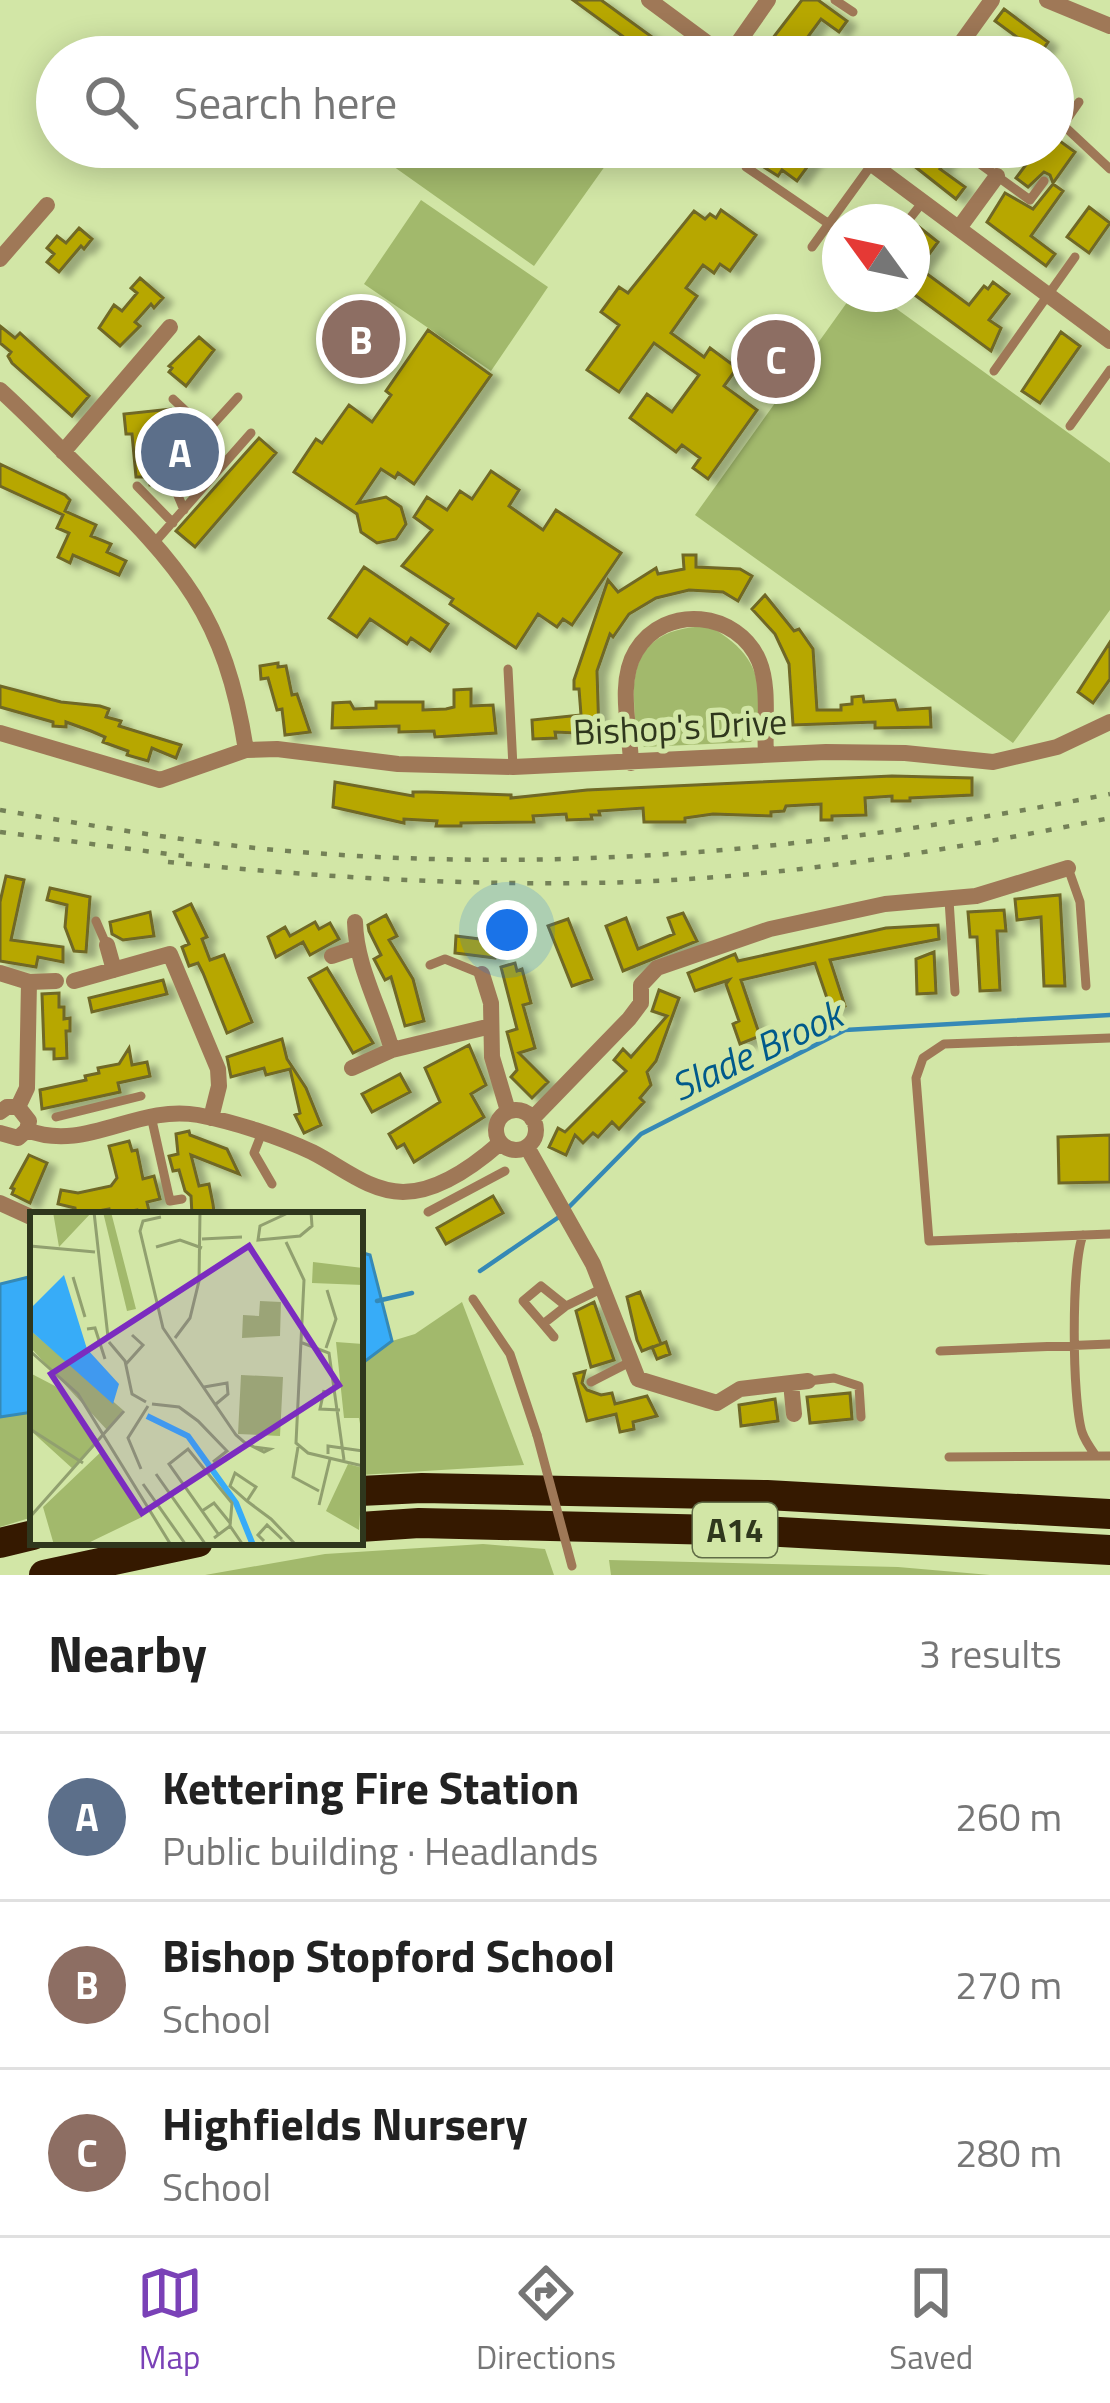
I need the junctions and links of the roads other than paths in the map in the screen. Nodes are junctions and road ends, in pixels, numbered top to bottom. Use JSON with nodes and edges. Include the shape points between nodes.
{"nodes":[{"id":1,"x":649,"y":0,"type":"edge"},
{"id":2,"x":768,"y":0,"type":"edge"},
{"id":3,"x":835,"y":0,"type":"edge"},
{"id":4,"x":992,"y":0,"type":"edge"},
{"id":5,"x":1047,"y":0,"type":"edge"},
{"id":6,"x":853,"y":13,"type":"dead end"},
{"id":7,"x":1110,"y":26,"type":"edge"},
{"id":8,"x":698,"y":36,"type":"edge"},
{"id":9,"x":742,"y":36,"type":"edge"},
{"id":10,"x":966,"y":36,"type":"edge"},
{"id":11,"x":1079,"y":102,"type":"dead end"},
{"id":12,"x":1074,"y":109,"type":"edge"},
{"id":13,"x":1074,"y":135,"type":"edge"},
{"id":14,"x":747,"y":168,"type":"edge"},
{"id":15,"x":869,"y":168,"type":"edge"},
{"id":16,"x":877,"y":168,"type":"edge"},
{"id":17,"x":986,"y":168,"type":"edge"},
{"id":18,"x":1110,"y":169,"type":"edge"},
{"id":19,"x":997,"y":176,"type":"junction"},
{"id":20,"x":1043,"y":182,"type":"dead end"},
{"id":21,"x":922,"y":202,"type":"joint"},
{"id":22,"x":843,"y":204,"type":"edge"},
{"id":23,"x":46,"y":205,"type":"dead end"},
{"id":24,"x":822,"y":219,"type":"edge"},
{"id":25,"x":959,"y":228,"type":"junction"},
{"id":26,"x":822,"y":234,"type":"edge"},
{"id":27,"x":812,"y":248,"type":"dead end"},
{"id":28,"x":1075,"y":257,"type":"dead end"},
{"id":29,"x":0,"y":259,"type":"edge"},
{"id":30,"x":1048,"y":295,"type":"junction"},
{"id":31,"x":170,"y":327,"type":"dead end"},
{"id":32,"x":1110,"y":341,"type":"edge"},
{"id":33,"x":1110,"y":370,"type":"edge"},
{"id":34,"x":994,"y":371,"type":"dead end"},
{"id":35,"x":0,"y":390,"type":"edge"},
{"id":36,"x":238,"y":397,"type":"dead end"},
{"id":37,"x":173,"y":399,"type":"dead end"},
{"id":38,"x":192,"y":417,"type":"junction"},
{"id":39,"x":1070,"y":426,"type":"dead end"},
{"id":40,"x":207,"y":431,"type":"junction"},
{"id":41,"x":251,"y":433,"type":"dead end"},
{"id":42,"x":63,"y":452,"type":"junction"},
{"id":43,"x":168,"y":467,"type":"junction"},
{"id":44,"x":137,"y":486,"type":"dead end"},
{"id":45,"x":184,"y":510,"type":"junction"},
{"id":46,"x":173,"y":523,"type":"junction"},
{"id":47,"x":155,"y":542,"type":"junction"},
{"id":48,"x":508,"y":669,"type":"dead end"},
{"id":49,"x":1110,"y":722,"type":"edge"},
{"id":50,"x":0,"y":733,"type":"edge"},
{"id":51,"x":246,"y":750,"type":"junction"},
{"id":52,"x":766,"y":754,"type":"junction"},
{"id":53,"x":631,"y":763,"type":"junction"},
{"id":54,"x":513,"y":767,"type":"junction"},
{"id":55,"x":1068,"y":868,"type":"joint"},
{"id":56,"x":858,"y":888,"type":"dead end"},
{"id":57,"x":949,"y":899,"type":"junction"},
{"id":58,"x":860,"y":909,"type":"junction"},
{"id":59,"x":96,"y":921,"type":"dead end"},
{"id":60,"x":355,"y":922,"type":"dead end"},
{"id":61,"x":166,"y":933,"type":"dead end"},
{"id":62,"x":107,"y":945,"type":"joint"},
{"id":63,"x":356,"y":948,"type":"junction"},
{"id":64,"x":170,"y":954,"type":"junction"},
{"id":65,"x":332,"y":956,"type":"dead end"},
{"id":66,"x":430,"y":965,"type":"dead end"},
{"id":67,"x":114,"y":970,"type":"junction"},
{"id":68,"x":0,"y":973,"type":"edge"},
{"id":69,"x":482,"y":974,"type":"joint"},
{"id":70,"x":29,"y":982,"type":"junction"},
{"id":71,"x":1086,"y":986,"type":"dead end"},
{"id":72,"x":955,"y":992,"type":"dead end"},
{"id":73,"x":491,"y":1026,"type":"junction"},
{"id":74,"x":1110,"y":1038,"type":"edge"},
{"id":75,"x":392,"y":1050,"type":"junction"},
{"id":76,"x":352,"y":1068,"type":"dead end"},
{"id":77,"x":141,"y":1096,"type":"dead end"},
{"id":78,"x":104,"y":1106,"type":"junction"},
{"id":79,"x":9,"y":1110,"type":"edge"},
{"id":80,"x":508,"y":1111,"type":"junction"},
{"id":81,"x":151,"y":1116,"type":"junction"},
{"id":82,"x":56,"y":1117,"type":"dead end"},
{"id":83,"x":211,"y":1118,"type":"junction"},
{"id":84,"x":532,"y":1119,"type":"junction"},
{"id":85,"x":109,"y":1127,"type":"junction"},
{"id":86,"x":27,"y":1130,"type":"junction"},
{"id":87,"x":261,"y":1135,"type":"junction"},
{"id":88,"x":2,"y":1140,"type":"edge"},
{"id":89,"x":500,"y":1143,"type":"junction"},
{"id":90,"x":527,"y":1147,"type":"junction"},
{"id":91,"x":506,"y":1171,"type":"dead end"},
{"id":92,"x":459,"y":1172,"type":"junction"},
{"id":93,"x":272,"y":1184,"type":"dead end"},
{"id":94,"x":470,"y":1190,"type":"junction"},
{"id":95,"x":182,"y":1199,"type":"dead end"},
{"id":96,"x":0,"y":1203,"type":"edge"},
{"id":97,"x":428,"y":1212,"type":"dead end"},
{"id":98,"x":30,"y":1217,"type":"edge"},
{"id":99,"x":1110,"y":1234,"type":"edge"},
{"id":100,"x":1083,"y":1235,"type":"junction"},
{"id":101,"x":603,"y":1288,"type":"junction"},
{"id":102,"x":473,"y":1299,"type":"dead end"},
{"id":103,"x":566,"y":1306,"type":"junction"},
{"id":104,"x":542,"y":1324,"type":"junction"},
{"id":105,"x":554,"y":1337,"type":"dead end"},
{"id":106,"x":1110,"y":1344,"type":"edge"},
{"id":107,"x":1077,"y":1346,"type":"junction"},
{"id":108,"x":940,"y":1351,"type":"dead end"},
{"id":109,"x":630,"y":1362,"type":"junction"},
{"id":110,"x":591,"y":1382,"type":"dead end"},
{"id":111,"x":800,"y":1382,"type":"junction"},
{"id":112,"x":794,"y":1414,"type":"dead end"},
{"id":113,"x":861,"y":1417,"type":"dead end"},
{"id":114,"x":1096,"y":1456,"type":"junction"},
{"id":115,"x":1110,"y":1456,"type":"edge"},
{"id":116,"x":949,"y":1457,"type":"dead end"},
{"id":117,"x":363,"y":1491,"type":"edge"},
{"id":118,"x":1110,"y":1514,"type":"edge"},
{"id":119,"x":363,"y":1527,"type":"edge"},
{"id":120,"x":30,"y":1536,"type":"edge"},
{"id":121,"x":0,"y":1543,"type":"edge"},
{"id":122,"x":185,"y":1545,"type":"edge"},
{"id":123,"x":1110,"y":1550,"type":"edge"},
{"id":124,"x":573,"y":1571,"type":"edge"},
{"id":125,"x":44,"y":1575,"type":"edge"}],
"edges":[{"from":1,"to":8,"type":"street"},
{"from":2,"to":9,"type":"street"},
{"from":3,"to":6,"type":"lane"},
{"from":4,"to":10,"type":"street"},
{"from":5,"to":7,"type":"street"},
{"from":11,"to":12,"type":"lane"},
{"from":13,"to":18,"type":"lane"},
{"from":14,"to":24,"type":"lane"},
{"from":15,"to":22,"type":"lane"},
{"from":16,"to":21,"type":"street"},
{"from":17,"to":19,"type":"lane"},
{"from":19,"to":20,"type":"lane","via":[[1030,200]]},
{"from":19,"to":25,"type":"street"},
{"from":21,"to":25,"type":"street"},
{"from":23,"to":29,"type":"street"},
{"from":25,"to":30,"type":"street"},
{"from":26,"to":27,"type":"lane"},
{"from":28,"to":30,"type":"lane"},
{"from":30,"to":32,"type":"street"},
{"from":30,"to":34,"type":"lane"},
{"from":31,"to":42,"type":"street"},
{"from":33,"to":39,"type":"lane"},
{"from":35,"to":42,"type":"street"},
{"from":36,"to":40,"type":"lane"},
{"from":37,"to":38,"type":"lane"},
{"from":38,"to":40,"type":"lane"},
{"from":38,"to":43,"type":"lane","via":[[166,444]]},
{"from":40,"to":43,"type":"lane","via":[[195,462]]},
{"from":41,"to":45,"type":"lane"},
{"from":42,"to":47,"type":"street"},
{"from":43,"to":45,"type":"lane"},
{"from":44,"to":46,"type":"lane"},
{"from":45,"to":46,"type":"lane"},
{"from":46,"to":47,"type":"lane"},
{"from":47,"to":51,"type":"street","via":[[221,645]]},
{"from":48,"to":54,"type":"lane"},
{"from":49,"to":52,"type":"street","name":"Bishop's Drive","via":[[1057,747],[993,762],[892,752]]},
{"from":50,"to":51,"type":"street","via":[[148,780],[173,779]]},
{"from":51,"to":54,"type":"street","name":"Bishop's Drive"},
{"from":52,"to":53,"type":"street","name":"Bishop's Drive"},
{"from":52,"to":53,"type":"street","via":[[755,653],[724,625],[687,618],[636,651],[627,690]]},
{"from":53,"to":54,"type":"street","name":"Bishop's Drive"},
{"from":55,"to":57,"type":"street"},
{"from":55,"to":71,"type":"lane","via":[[1080,902]]},
{"from":56,"to":58,"type":"street"},
{"from":57,"to":58,"type":"street"},
{"from":57,"to":72,"type":"lane"},
{"from":58,"to":84,"type":"street","via":[[657,968],[629,1019]]},
{"from":59,"to":62,"type":"lane"},
{"from":60,"to":63,"type":"street"},
{"from":61,"to":64,"type":"street"},
{"from":62,"to":67,"type":"street"},
{"from":63,"to":65,"type":"street"},
{"from":63,"to":75,"type":"street"},
{"from":64,"to":67,"type":"street"},
{"from":64,"to":83,"type":"street","via":[[218,1069]]},
{"from":66,"to":69,"type":"lane","via":[[445,958]]},
{"from":67,"to":70,"type":"street"},
{"from":68,"to":70,"type":"street"},
{"from":69,"to":73,"type":"street"},
{"from":70,"to":79,"type":"street","via":[[27,1088]]},
{"from":73,"to":75,"type":"street"},
{"from":73,"to":80,"type":"street"},
{"from":74,"to":100,"type":"lane","via":[[944,1045],[923,1058],[916,1078],[929,1241]]},
{"from":75,"to":76,"type":"street"},
{"from":77,"to":78,"type":"lane"},
{"from":78,"to":82,"type":"lane"},
{"from":78,"to":85,"type":"lane"},
{"from":79,"to":86,"type":"street","via":[[27,1115]]},
{"from":80,"to":84,"type":"street"},
{"from":80,"to":89,"type":"street","via":[[496,1124]]},
{"from":81,"to":83,"type":"street"},
{"from":81,"to":85,"type":"street"},
{"from":81,"to":95,"type":"lane","via":[[170,1201]]},
{"from":83,"to":87,"type":"street"},
{"from":84,"to":90,"type":"street"},
{"from":85,"to":86,"type":"street","via":[[61,1139]]},
{"from":86,"to":88,"type":"street"},
{"from":87,"to":92,"type":"street","via":[[384,1190],[426,1190]]},
{"from":87,"to":93,"type":"lane","via":[[254,1154]]},
{"from":89,"to":90,"type":"street"},
{"from":89,"to":92,"type":"street"},
{"from":90,"to":101,"type":"street"},
{"from":91,"to":94,"type":"lane"},
{"from":92,"to":94,"type":"lane"},
{"from":94,"to":97,"type":"lane"},
{"from":96,"to":98,"type":"street"},
{"from":99,"to":100,"type":"lane"},
{"from":100,"to":107,"type":"lane","via":[[1074,1268]]},
{"from":101,"to":103,"type":"lane"},
{"from":101,"to":109,"type":"street"},
{"from":102,"to":124,"type":"lane","bridge":true,"via":[[510,1354]]},
{"from":103,"to":104,"type":"lane"},
{"from":103,"to":104,"type":"lane","via":[[541,1286],[523,1301]]},
{"from":104,"to":105,"type":"lane"},
{"from":106,"to":107,"type":"lane"},
{"from":107,"to":108,"type":"lane"},
{"from":107,"to":114,"type":"lane","via":[[1082,1433]]},
{"from":109,"to":110,"type":"lane"},
{"from":109,"to":111,"type":"street","via":[[638,1379],[708,1402]]},
{"from":111,"to":112,"type":"street"},
{"from":111,"to":113,"type":"lane","via":[[834,1378],[859,1386]]},
{"from":114,"to":115,"type":"lane"},
{"from":114,"to":116,"type":"lane"},
{"from":117,"to":118,"type":"highway","number":"A14","via":[[767,1496]]},
{"from":119,"to":123,"type":"highway","number":"A14","via":[[761,1531]]},
{"from":120,"to":121,"type":"highway"},
{"from":122,"to":125,"type":"highway"}]}
